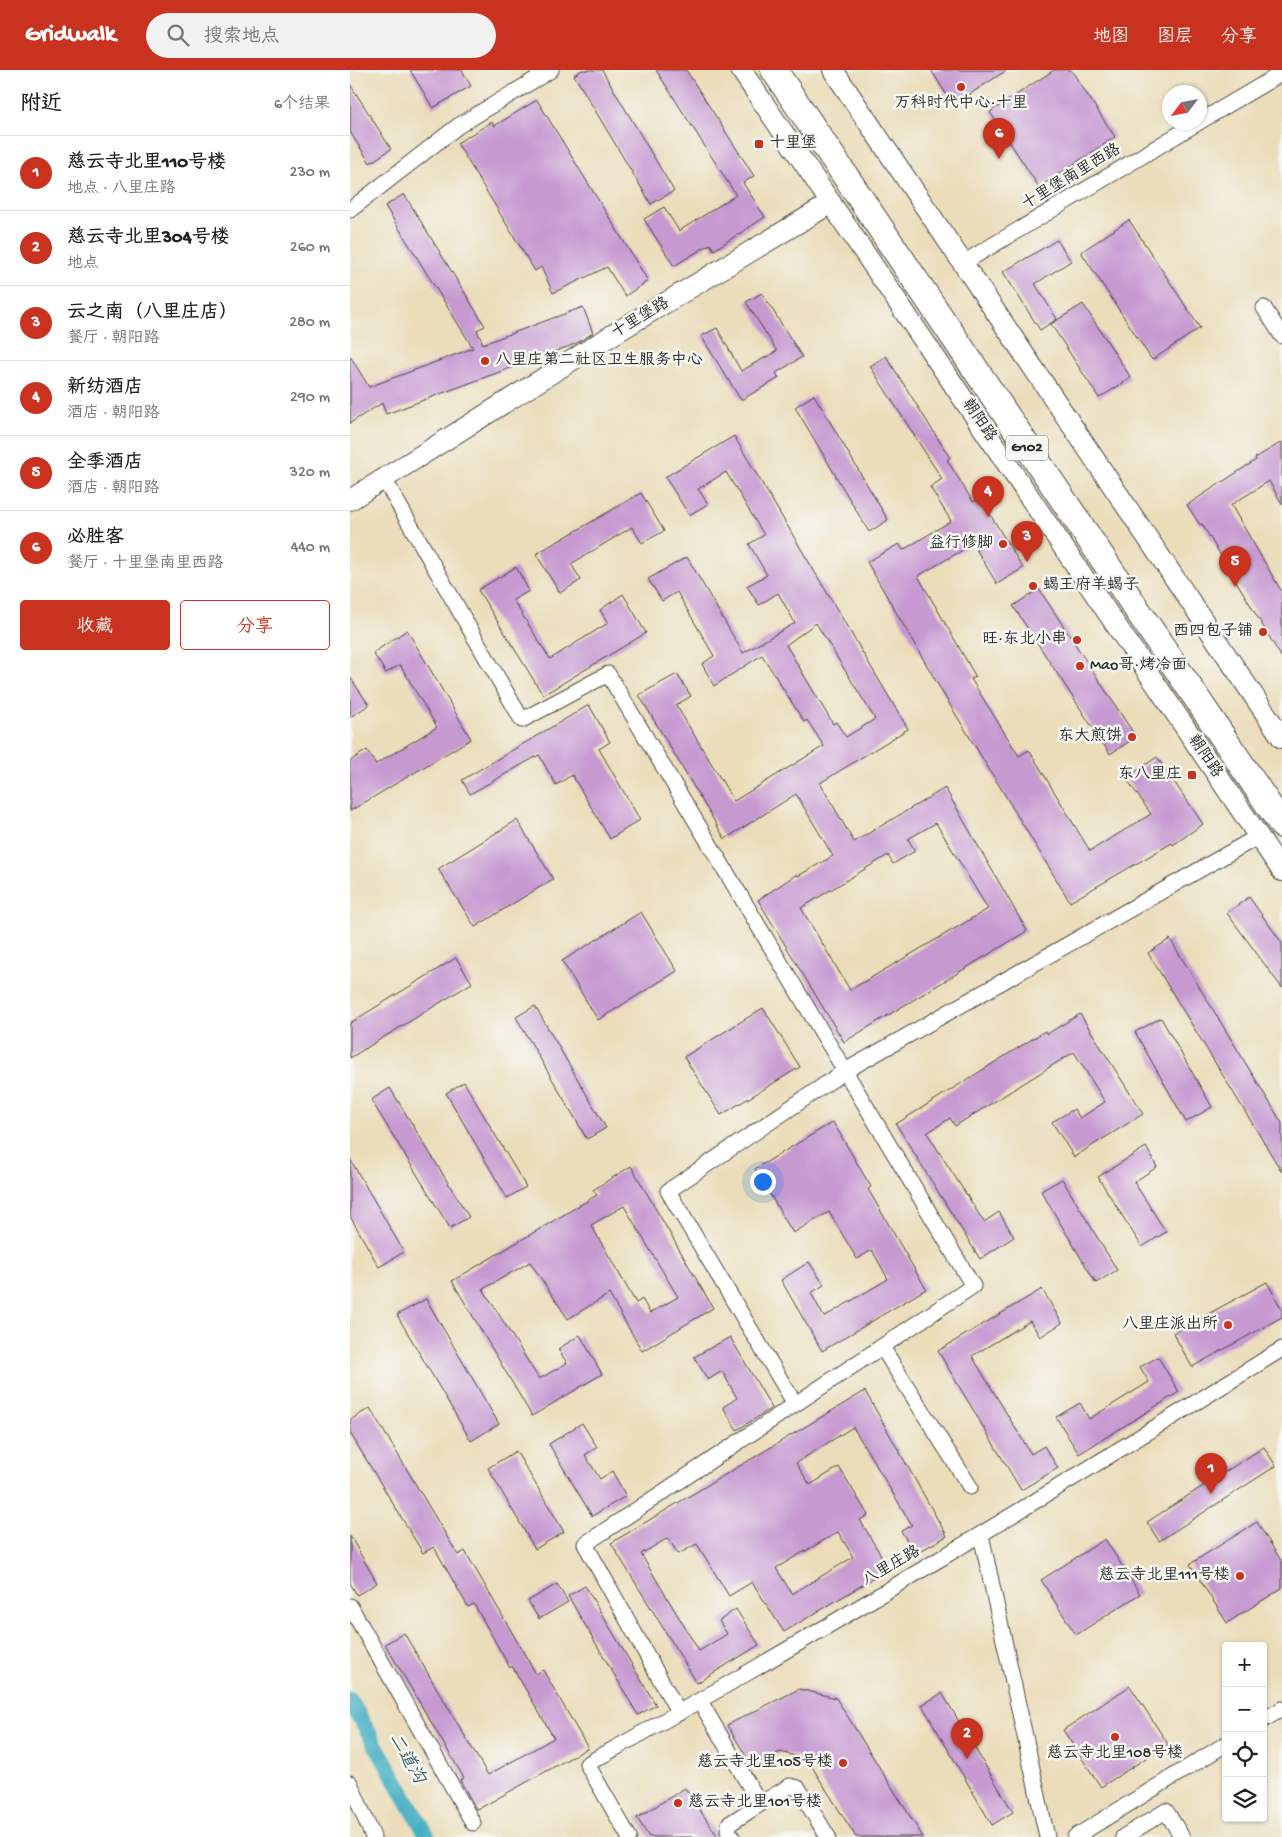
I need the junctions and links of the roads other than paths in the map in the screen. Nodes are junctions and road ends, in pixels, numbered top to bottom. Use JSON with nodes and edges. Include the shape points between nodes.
{"nodes":[{"id":1,"x":551,"y":70,"type":"edge"},
{"id":2,"x":741,"y":70,"type":"edge"},
{"id":3,"x":774,"y":70,"type":"edge"},
{"id":4,"x":795,"y":70,"type":"edge"},
{"id":5,"x":833,"y":70,"type":"edge"},
{"id":6,"x":1282,"y":73,"type":"edge"},
{"id":7,"x":1207,"y":117,"type":"edge"},
{"id":8,"x":1186,"y":130,"type":"edge"},
{"id":9,"x":831,"y":203,"type":"junction"},
{"id":10,"x":350,"y":210,"type":"edge"},
{"id":11,"x":963,"y":263,"type":"junction"},
{"id":12,"x":1264,"y":308,"type":"dead end"},
{"id":13,"x":1282,"y":336,"type":"edge"},
{"id":14,"x":384,"y":479,"type":"junction"},
{"id":15,"x":354,"y":492,"type":"edge"},
{"id":16,"x":1282,"y":738,"type":"edge"},
{"id":17,"x":1282,"y":800,"type":"edge"},
{"id":18,"x":1282,"y":825,"type":"edge"},
{"id":19,"x":1259,"y":836,"type":"junction"},
{"id":20,"x":1282,"y":871,"type":"edge"},
{"id":21,"x":845,"y":1071,"type":"junction"},
{"id":22,"x":882,"y":1347,"type":"junction"},
{"id":23,"x":1282,"y":1349,"type":"edge"},
{"id":24,"x":795,"y":1404,"type":"junction"},
{"id":25,"x":970,"y":1487,"type":"dead end"},
{"id":26,"x":981,"y":1535,"type":"junction"},
{"id":27,"x":350,"y":1606,"type":"edge"},
{"id":28,"x":700,"y":1701,"type":"junction"},
{"id":29,"x":1282,"y":1709,"type":"edge"},
{"id":30,"x":679,"y":1713,"type":"junction"},
{"id":31,"x":1267,"y":1718,"type":"edge"},
{"id":32,"x":1222,"y":1746,"type":"edge"},
{"id":33,"x":350,"y":1783,"type":"edge"},
{"id":34,"x":760,"y":1804,"type":"junction"},
{"id":35,"x":473,"y":1823,"type":"dead end"},
{"id":36,"x":373,"y":1837,"type":"edge"},
{"id":37,"x":629,"y":1837,"type":"edge"},
{"id":38,"x":732,"y":1837,"type":"edge"},
{"id":39,"x":828,"y":1837,"type":"edge"},
{"id":40,"x":1048,"y":1837,"type":"edge"},
{"id":41,"x":1075,"y":1837,"type":"edge"},
{"id":42,"x":1123,"y":1837,"type":"edge"},
{"id":43,"x":1182,"y":1837,"type":"edge"}],
"edges":[{"from":1,"to":10,"type":"street","via":[[458,126]]},
{"from":2,"to":9,"type":"street","name":"朝阳路"},
{"from":3,"to":18,"type":"highway","name":"朝阳路","number":"G102"},
{"from":4,"to":17,"type":"highway","number":"G102"},
{"from":5,"to":11,"type":"street"},
{"from":6,"to":7,"type":"street","name":"十里堡南里西路"},
{"from":8,"to":11,"type":"street","name":"十里堡南里西路"},
{"from":9,"to":14,"type":"street","name":"十里堡路","via":[[617,332]]},
{"from":9,"to":19,"type":"street","name":"朝阳路"},
{"from":11,"to":16,"type":"street"},
{"from":12,"to":13,"type":"street"},
{"from":14,"to":15,"type":"street","name":"十里堡路"},
{"from":14,"to":21,"type":"street","via":[[522,720],[608,674]]},
{"from":19,"to":20,"type":"street","name":"朝阳路"},
{"from":19,"to":21,"type":"street"},
{"from":21,"to":22,"type":"street","via":[[973,1286]]},
{"from":21,"to":24,"type":"street","via":[[668,1191]]},
{"from":22,"to":24,"type":"street"},
{"from":22,"to":25,"type":"street"},
{"from":23,"to":26,"type":"street","name":"八里庄路"},
{"from":24,"to":30,"type":"street","via":[[586,1544]]},
{"from":26,"to":28,"type":"street","name":"八里庄路"},
{"from":26,"to":40,"type":"street"},
{"from":27,"to":35,"type":"street"},
{"from":28,"to":30,"type":"street","name":"八里庄路"},
{"from":28,"to":34,"type":"street"},
{"from":29,"to":31,"type":"street"},
{"from":30,"to":37,"type":"street","name":"八里庄路","via":[[587,1764]]},
{"from":32,"to":41,"type":"street"},
{"from":33,"to":36,"type":"street"},
{"from":34,"to":38,"type":"street","via":[[729,1824],[728,1831]]},
{"from":34,"to":39,"type":"street","via":[[790,1786],[798,1788]]},
{"from":42,"to":43,"type":"street","via":[[1166,1811]]}]}
